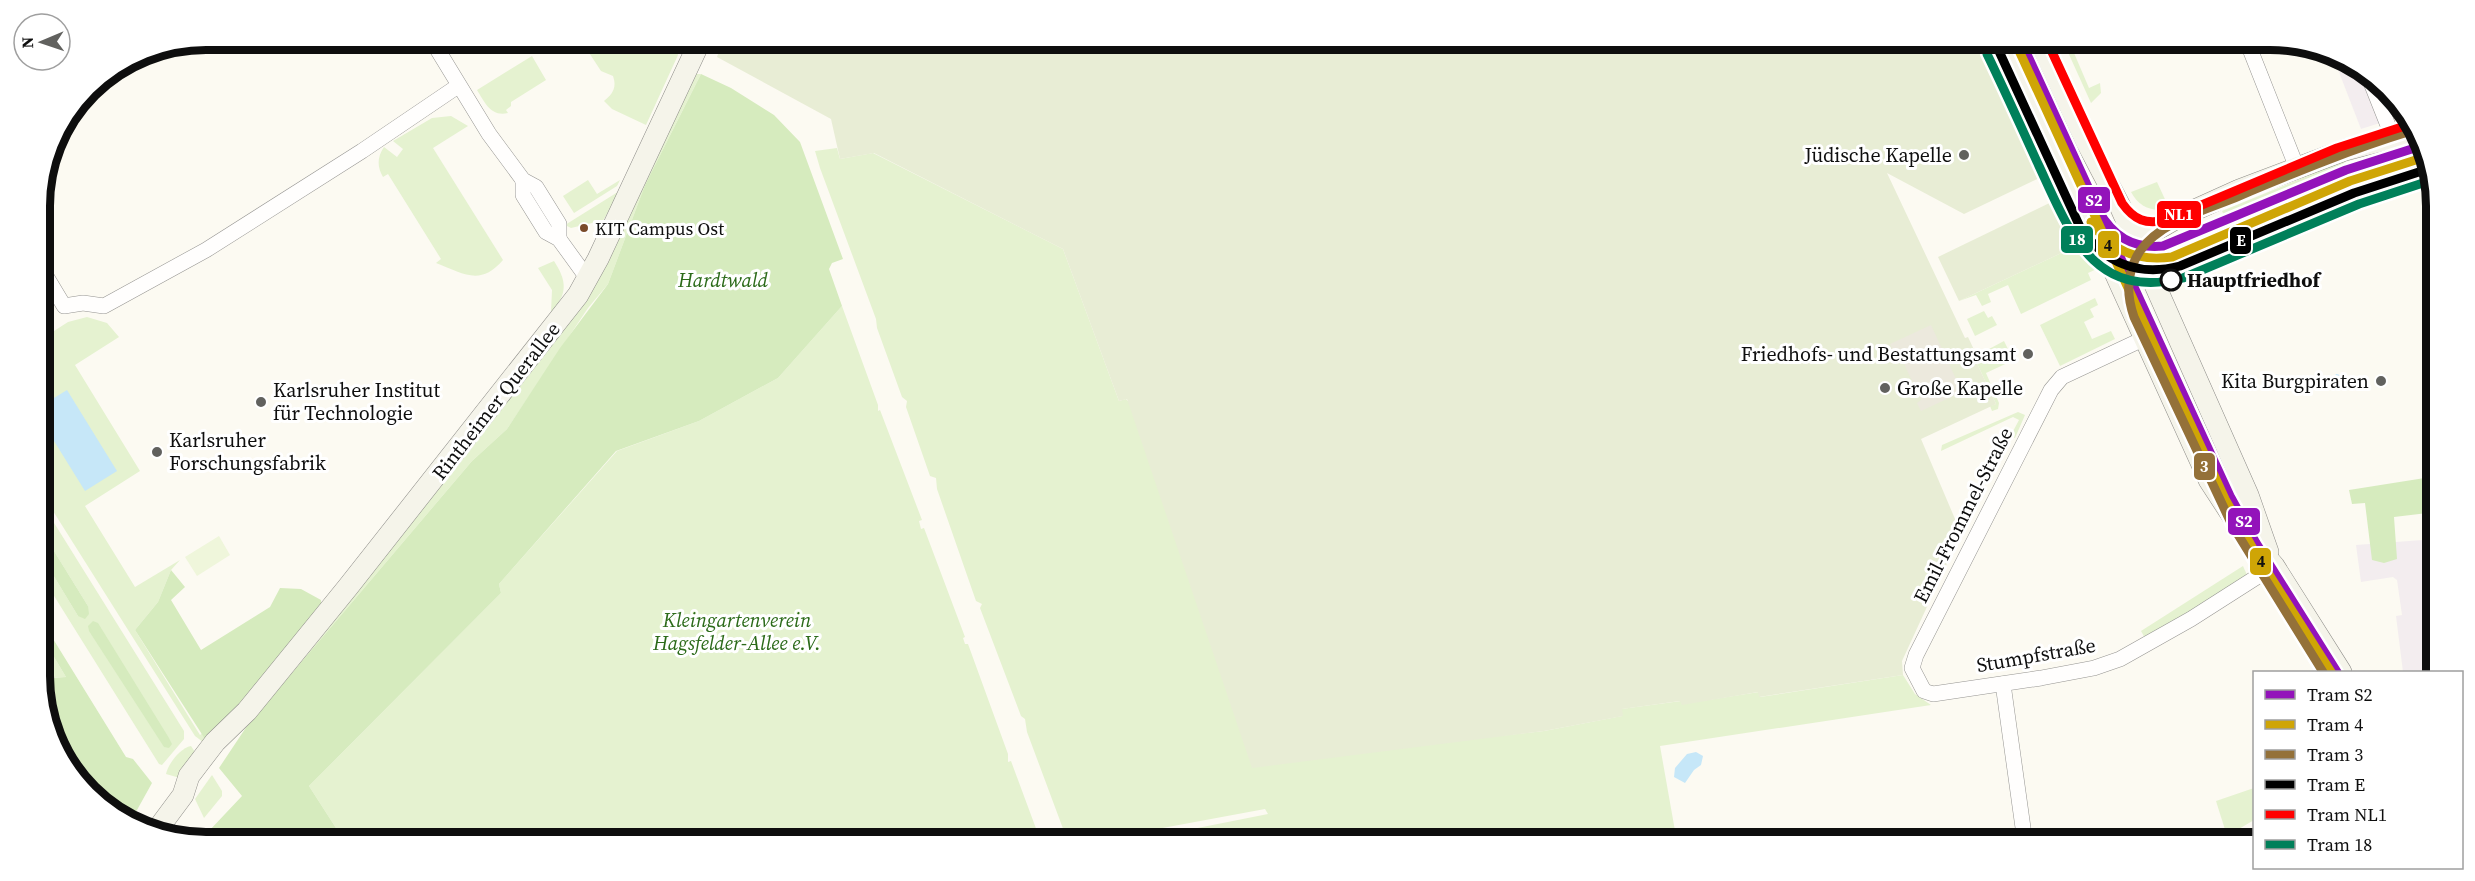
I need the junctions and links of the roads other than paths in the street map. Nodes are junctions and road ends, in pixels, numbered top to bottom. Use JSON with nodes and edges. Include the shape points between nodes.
{"nodes":[{"id":1,"x":437,"y":50,"type":"edge"},
{"id":2,"x":697,"y":50,"type":"edge"},
{"id":3,"x":2017,"y":50,"type":"edge"},
{"id":4,"x":2044,"y":50,"type":"edge"},
{"id":5,"x":2250,"y":50,"type":"edge"},
{"id":6,"x":458,"y":86,"type":"junction"},
{"id":7,"x":2378,"y":93,"type":"edge"},
{"id":8,"x":2402,"y":135,"type":"edge"},
{"id":9,"x":2417,"y":157,"type":"edge"},
{"id":10,"x":2297,"y":168,"type":"junction"},
{"id":11,"x":2136,"y":242,"type":"junction"},
{"id":12,"x":2114,"y":269,"type":"junction"},
{"id":13,"x":2148,"y":270,"type":"junction"},
{"id":14,"x":588,"y":279,"type":"junction"},
{"id":15,"x":50,"y":283,"type":"edge"},
{"id":16,"x":2143,"y":339,"type":"junction"},
{"id":17,"x":2274,"y":566,"type":"junction"},
{"id":18,"x":2341,"y":671,"type":"edge"},
{"id":19,"x":2003,"y":684,"type":"junction"},
{"id":20,"x":1924,"y":691,"type":"joint"},
{"id":21,"x":161,"y":825,"type":"edge"},
{"id":22,"x":2023,"y":831,"type":"edge"}],
"edges":[{"from":1,"to":6,"type":"street"},
{"from":2,"to":14,"type":"street","name":"Rintheimer Querallee"},
{"from":3,"to":12,"type":"street"},
{"from":4,"to":11,"type":"street"},
{"from":5,"to":10,"type":"street"},
{"from":6,"to":14,"type":"street","via":[[523,180],[536,187],[559,224],[559,239]]},
{"from":6,"to":15,"type":"street","via":[[206,250],[104,306],[64,306]]},
{"from":7,"to":8,"type":"street"},
{"from":8,"to":10,"type":"street","via":[[2363,144]]},
{"from":9,"to":13,"type":"street","via":[[2282,209]]},
{"from":10,"to":11,"type":"street","via":[[2177,218]]},
{"from":11,"to":12,"type":"street"},
{"from":11,"to":13,"type":"street"},
{"from":12,"to":13,"type":"street"},
{"from":12,"to":16,"type":"street"},
{"from":13,"to":17,"type":"street","via":[[2248,495]]},
{"from":14,"to":21,"type":"street","name":"Rintheimer Querallee","via":[[557,325],[247,711],[204,756]]},
{"from":16,"to":17,"type":"street","via":[[2212,486]]},
{"from":16,"to":20,"type":"street","name":"Emil-Frommel-Straße","via":[[2062,377],[2051,390],[1916,655],[1912,668]]},
{"from":17,"to":18,"type":"street"},
{"from":17,"to":19,"type":"street","name":"Stumpfstraße","via":[[2120,659],[2094,668]]},
{"from":19,"to":20,"type":"street","name":"Stumpfstraße","via":[[1933,694]]},
{"from":19,"to":22,"type":"street"}]}
